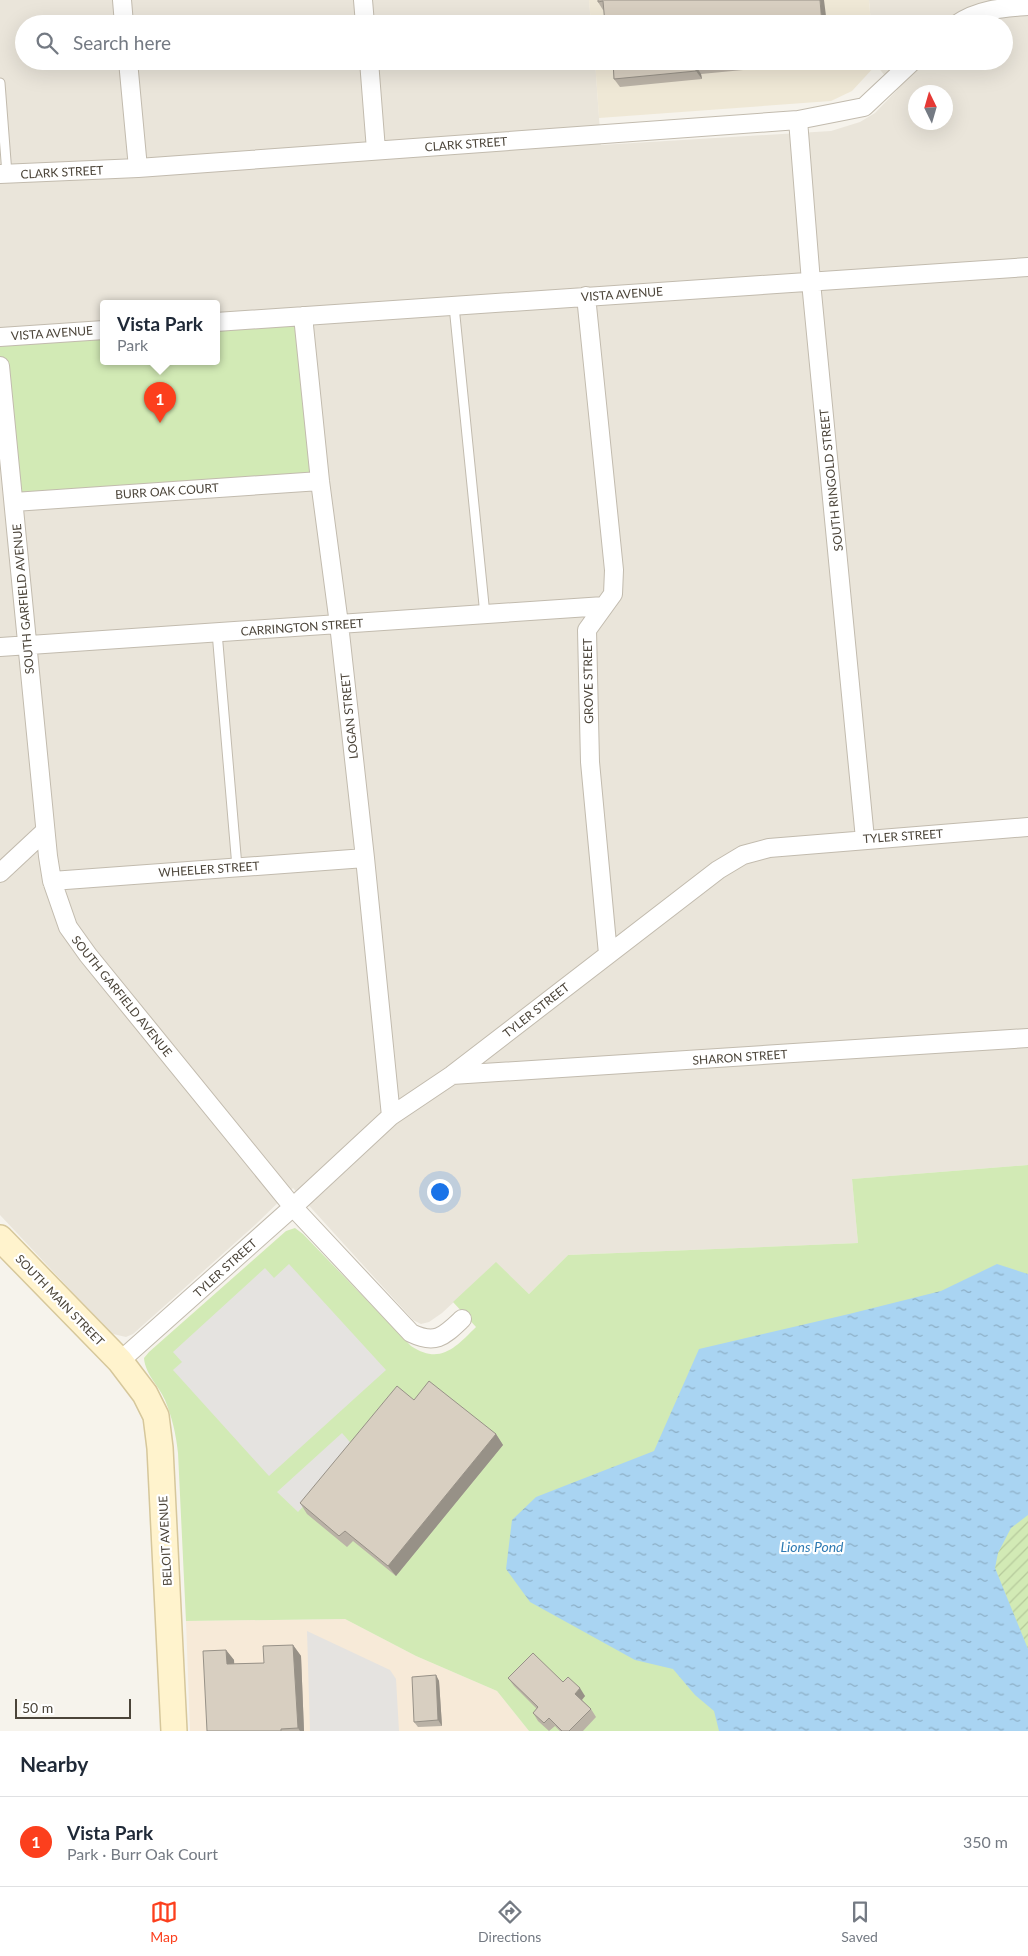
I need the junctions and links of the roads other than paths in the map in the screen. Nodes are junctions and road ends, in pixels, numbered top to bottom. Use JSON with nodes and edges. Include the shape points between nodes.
{"nodes":[{"id":1,"x":122,"y":0,"type":"edge"},
{"id":2,"x":363,"y":0,"type":"edge"},
{"id":3,"x":989,"y":5,"type":"edge"},
{"id":4,"x":1028,"y":6,"type":"edge"},
{"id":5,"x":123,"y":15,"type":"edge"},
{"id":6,"x":364,"y":15,"type":"edge"},
{"id":7,"x":972,"y":15,"type":"edge"},
{"id":8,"x":129,"y":70,"type":"edge"},
{"id":9,"x":370,"y":70,"type":"edge"},
{"id":10,"x":903,"y":70,"type":"edge"},
{"id":11,"x":0,"y":83,"type":"edge"},
{"id":12,"x":798,"y":120,"type":"junction"},
{"id":13,"x":376,"y":150,"type":"junction"},
{"id":14,"x":138,"y":168,"type":"junction"},
{"id":15,"x":3,"y":174,"type":"edge"},
{"id":16,"x":1028,"y":267,"type":"edge"},
{"id":17,"x":811,"y":282,"type":"junction"},
{"id":18,"x":586,"y":296,"type":"junction"},
{"id":19,"x":454,"y":306,"type":"junction"},
{"id":20,"x":303,"y":316,"type":"junction"},
{"id":21,"x":220,"y":322,"type":"edge"},
{"id":22,"x":100,"y":330,"type":"edge"},
{"id":23,"x":0,"y":337,"type":"edge"},
{"id":24,"x":0,"y":366,"type":"edge"},
{"id":25,"x":320,"y":481,"type":"junction"},
{"id":26,"x":14,"y":502,"type":"junction"},
{"id":27,"x":604,"y":606,"type":"junction"},
{"id":28,"x":485,"y":614,"type":"junction"},
{"id":29,"x":339,"y":624,"type":"junction"},
{"id":30,"x":217,"y":632,"type":"junction"},
{"id":31,"x":28,"y":645,"type":"junction"},
{"id":32,"x":0,"y":647,"type":"edge"},
{"id":33,"x":1028,"y":827,"type":"edge"},
{"id":34,"x":45,"y":831,"type":"junction"},
{"id":35,"x":865,"y":839,"type":"junction"},
{"id":36,"x":365,"y":858,"type":"junction"},
{"id":37,"x":238,"y":867,"type":"junction"},
{"id":38,"x":0,"y":873,"type":"edge"},
{"id":39,"x":52,"y":880,"type":"junction"},
{"id":40,"x":608,"y":954,"type":"junction"},
{"id":41,"x":1028,"y":1038,"type":"edge"},
{"id":42,"x":452,"y":1075,"type":"junction"},
{"id":43,"x":391,"y":1116,"type":"junction"},
{"id":44,"x":293,"y":1207,"type":"junction"},
{"id":45,"x":0,"y":1238,"type":"edge"},
{"id":46,"x":462,"y":1319,"type":"dead end"},
{"id":47,"x":120,"y":1361,"type":"junction"},
{"id":48,"x":174,"y":1731,"type":"edge"}],
"edges":[{"from":1,"to":5,"type":"street"},
{"from":2,"to":6,"type":"street"},
{"from":3,"to":4,"type":"street"},
{"from":3,"to":7,"type":"street"},
{"from":8,"to":14,"type":"street"},
{"from":9,"to":13,"type":"street"},
{"from":10,"to":12,"type":"street","name":"CLARK STREET","via":[[864,107]]},
{"from":11,"to":15,"type":"lane"},
{"from":12,"to":13,"type":"street","name":"CLARK STREET"},
{"from":12,"to":17,"type":"street","name":"SOUTH RINGOLD STREET"},
{"from":13,"to":14,"type":"street","name":"CLARK STREET"},
{"from":14,"to":15,"type":"street","name":"CLARK STREET"},
{"from":16,"to":17,"type":"street","name":"VISTA AVENUE"},
{"from":17,"to":18,"type":"street","name":"VISTA AVENUE"},
{"from":17,"to":35,"type":"street","name":"SOUTH RINGOLD STREET"},
{"from":18,"to":19,"type":"street","name":"VISTA AVENUE"},
{"from":18,"to":27,"type":"street","name":"GROVE STREET","via":[[614,570],[613,594]]},
{"from":19,"to":20,"type":"street","name":"VISTA AVENUE"},
{"from":19,"to":28,"type":"lane"},
{"from":20,"to":21,"type":"street","name":"VISTA AVENUE"},
{"from":20,"to":25,"type":"street","name":"LOGAN STREET"},
{"from":22,"to":23,"type":"street","name":"VISTA AVENUE"},
{"from":24,"to":26,"type":"street","name":"SOUTH GARFIELD AVENUE"},
{"from":25,"to":26,"type":"street","name":"BURR OAK COURT"},
{"from":25,"to":29,"type":"street","name":"LOGAN STREET"},
{"from":26,"to":31,"type":"street","name":"SOUTH GARFIELD AVENUE"},
{"from":27,"to":28,"type":"street","name":"CARRINGTON STREET"},
{"from":27,"to":40,"type":"street","name":"GROVE STREET","via":[[587,630],[590,762]]},
{"from":28,"to":29,"type":"street","name":"CARRINGTON STREET"},
{"from":29,"to":30,"type":"street","name":"CARRINGTON STREET"},
{"from":29,"to":36,"type":"street","name":"LOGAN STREET"},
{"from":30,"to":31,"type":"street","name":"CARRINGTON STREET"},
{"from":30,"to":37,"type":"lane"},
{"from":31,"to":32,"type":"street","name":"CARRINGTON STREET"},
{"from":31,"to":34,"type":"street","name":"SOUTH GARFIELD AVENUE"},
{"from":33,"to":35,"type":"street","name":"TYLER STREET"},
{"from":34,"to":38,"type":"street"},
{"from":34,"to":39,"type":"street","name":"SOUTH GARFIELD AVENUE"},
{"from":35,"to":40,"type":"street","name":"TYLER STREET","via":[[769,848],[743,855],[718,870]]},
{"from":36,"to":37,"type":"street","name":"WHEELER STREET"},
{"from":36,"to":43,"type":"street","name":"LOGAN STREET"},
{"from":37,"to":39,"type":"street","name":"WHEELER STREET"},
{"from":39,"to":44,"type":"street","name":"SOUTH GARFIELD AVENUE","via":[[68,927],[88,955]]},
{"from":40,"to":42,"type":"street","name":"TYLER STREET"},
{"from":41,"to":42,"type":"street","name":"SHARON STREET"},
{"from":42,"to":43,"type":"street","name":"TYLER STREET"},
{"from":43,"to":44,"type":"street","name":"TYLER STREET"},
{"from":44,"to":46,"type":"street","name":"SOUTH GARFIELD AVENUE","via":[[412,1333],[424,1340],[435,1339]]},
{"from":44,"to":47,"type":"street","name":"TYLER STREET"},
{"from":45,"to":47,"type":"main road","name":"SOUTH MAIN STREET"},
{"from":47,"to":48,"type":"main road","name":"BELOIT AVENUE","via":[[145,1394],[156,1416]]}]}
